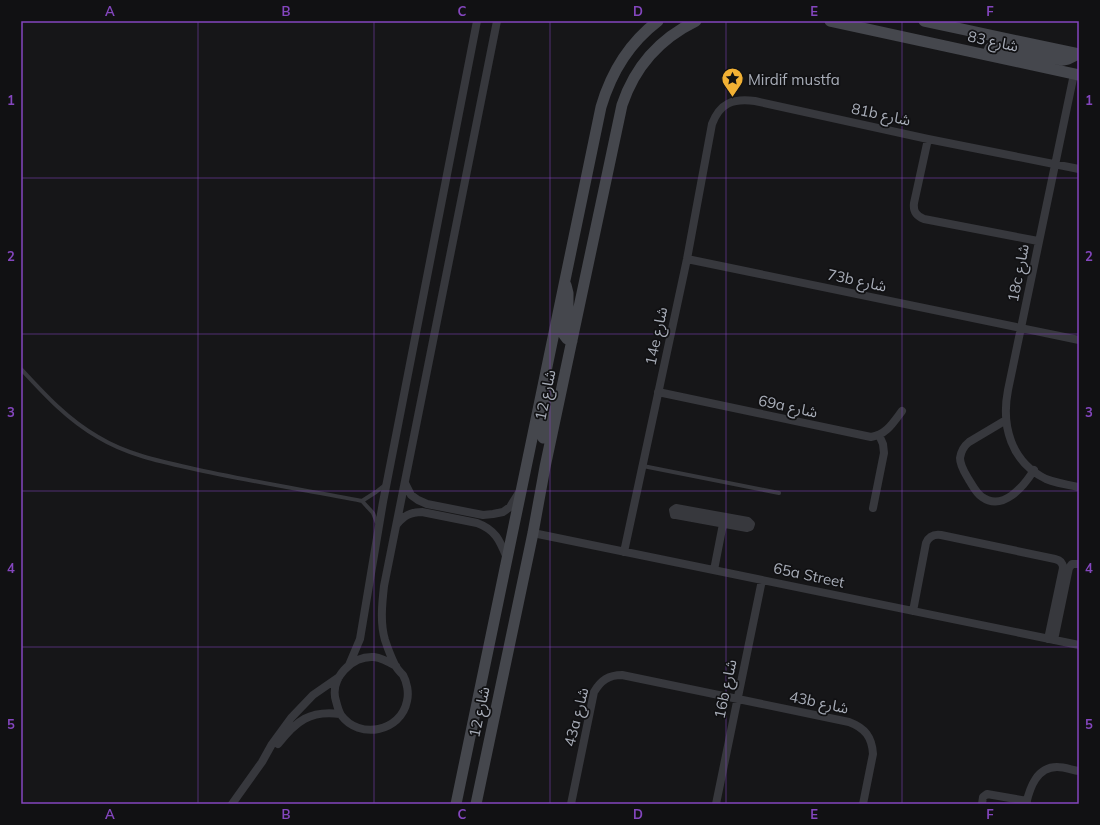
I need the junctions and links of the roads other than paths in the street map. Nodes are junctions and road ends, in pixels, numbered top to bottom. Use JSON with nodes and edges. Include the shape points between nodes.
{"nodes":[{"id":1,"x":477,"y":21,"type":"edge"},
{"id":2,"x":480,"y":21,"type":"edge"},
{"id":3,"x":497,"y":21,"type":"edge"},
{"id":4,"x":658,"y":21,"type":"edge"},
{"id":5,"x":696,"y":21,"type":"edge"},
{"id":6,"x":830,"y":21,"type":"edge"},
{"id":7,"x":924,"y":21,"type":"edge"},
{"id":8,"x":476,"y":32,"type":"junction"},
{"id":9,"x":1079,"y":52,"type":"edge"},
{"id":10,"x":990,"y":55,"type":"junction"},
{"id":11,"x":1077,"y":74,"type":"edge"},
{"id":12,"x":712,"y":124,"type":"joint"},
{"id":13,"x":928,"y":139,"type":"junction"},
{"id":14,"x":1055,"y":164,"type":"junction"},
{"id":15,"x":1079,"y":169,"type":"edge"},
{"id":16,"x":1038,"y":241,"type":"junction"},
{"id":17,"x":687,"y":259,"type":"junction"},
{"id":18,"x":565,"y":281,"type":"junction"},
{"id":19,"x":1021,"y":328,"type":"junction"},
{"id":20,"x":1079,"y":340,"type":"edge"},
{"id":21,"x":572,"y":341,"type":"junction"},
{"id":22,"x":21,"y":370,"type":"edge"},
{"id":23,"x":543,"y":389,"type":"junction"},
{"id":24,"x":658,"y":392,"type":"junction"},
{"id":25,"x":902,"y":411,"type":"dead end"},
{"id":26,"x":1006,"y":420,"type":"junction"},
{"id":27,"x":879,"y":435,"type":"junction"},
{"id":28,"x":643,"y":466,"type":"junction"},
{"id":29,"x":545,"y":467,"type":"junction"},
{"id":30,"x":1034,"y":470,"type":"junction"},
{"id":31,"x":387,"y":482,"type":"junction"},
{"id":32,"x":405,"y":483,"type":"junction"},
{"id":33,"x":522,"y":486,"type":"junction"},
{"id":34,"x":1079,"y":487,"type":"edge"},
{"id":35,"x":779,"y":493,"type":"dead end"},
{"id":36,"x":362,"y":501,"type":"junction"},
{"id":37,"x":872,"y":508,"type":"dead end"},
{"id":38,"x":723,"y":524,"type":"junction"},
{"id":39,"x":396,"y":525,"type":"junction"},
{"id":40,"x":379,"y":529,"type":"junction"},
{"id":41,"x":532,"y":533,"type":"junction"},
{"id":42,"x":624,"y":552,"type":"junction"},
{"id":43,"x":507,"y":559,"type":"junction"},
{"id":44,"x":1079,"y":564,"type":"edge"},
{"id":45,"x":714,"y":570,"type":"junction"},
{"id":46,"x":762,"y":580,"type":"junction"},
{"id":47,"x":914,"y":611,"type":"junction"},
{"id":48,"x":1051,"y":639,"type":"junction"},
{"id":49,"x":1079,"y":646,"type":"edge"},
{"id":50,"x":349,"y":665,"type":"junction"},
{"id":51,"x":396,"y":666,"type":"junction"},
{"id":52,"x":339,"y":677,"type":"junction"},
{"id":53,"x":737,"y":700,"type":"junction"},
{"id":54,"x":340,"y":714,"type":"junction"},
{"id":55,"x":262,"y":762,"type":"junction"},
{"id":56,"x":1079,"y":771,"type":"edge"},
{"id":57,"x":1027,"y":803,"type":"edge"},
{"id":58,"x":232,"y":804,"type":"edge"},
{"id":59,"x":456,"y":804,"type":"edge"},
{"id":60,"x":476,"y":804,"type":"edge"},
{"id":61,"x":571,"y":804,"type":"edge"},
{"id":62,"x":716,"y":804,"type":"edge"},
{"id":63,"x":862,"y":804,"type":"edge"},
{"id":64,"x":982,"y":804,"type":"edge"}],
"edges":[{"from":1,"to":8,"type":"street"},
{"from":2,"to":8,"type":"street"},
{"from":3,"to":32,"type":"street"},
{"from":4,"to":18,"type":"street","name":"شارع 12","via":[[626,53],[608,86],[599,114]]},
{"from":5,"to":21,"type":"street","name":"شارع 12","via":[[673,34],[651,54],[627,91],[617,126]]},
{"from":6,"to":10,"type":"street","name":"شارع 83"},
{"from":7,"to":9,"type":"street","name":"شارع 83"},
{"from":8,"to":31,"type":"street"},
{"from":9,"to":10,"type":"street","via":[[1063,60],[995,46],[990,48]]},
{"from":10,"to":11,"type":"street","name":"شارع 83"},
{"from":11,"to":14,"type":"street","name":"18c شارع"},
{"from":12,"to":13,"type":"street","name":"81b شارع","via":[[720,108],[736,100],[746,100]]},
{"from":12,"to":17,"type":"street","name":"14e شارع"},
{"from":13,"to":14,"type":"street","name":"81b شارع"},
{"from":13,"to":16,"type":"street","via":[[914,203],[916,215],[924,219]]},
{"from":14,"to":15,"type":"street","name":"81b شارع"},
{"from":14,"to":16,"type":"street","name":"18c شارع"},
{"from":16,"to":19,"type":"street","name":"18c شارع"},
{"from":17,"to":19,"type":"street","name":"73b شارع"},
{"from":17,"to":24,"type":"street","name":"14e شارع"},
{"from":18,"to":21,"type":"street","via":[[569,300],[564,335],[567,340]]},
{"from":18,"to":23,"type":"street","name":"شارع 12"},
{"from":19,"to":20,"type":"street","name":"73b شارع"},
{"from":19,"to":26,"type":"street","name":"18c شارع","via":[[1006,400]]},
{"from":21,"to":29,"type":"street","name":"شارع 12"},
{"from":22,"to":36,"type":"lane","via":[[51,402],[82,427],[98,438],[133,454],[211,473]]},
{"from":23,"to":29,"type":"street","via":[[551,395],[543,442],[542,455]]},
{"from":23,"to":33,"type":"street","name":"شارع 12"},
{"from":24,"to":27,"type":"street","name":"69a شارع","via":[[866,437]]},
{"from":24,"to":28,"type":"street","name":"14e شارع"},
{"from":25,"to":27,"type":"street","via":[[887,431]]},
{"from":26,"to":30,"type":"street","name":"18c شارع","via":[[1007,432],[1017,454]]},
{"from":26,"to":30,"type":"street","via":[[965,445],[960,459],[962,469],[978,494],[992,501],[1002,500],[1014,494]]},
{"from":27,"to":37,"type":"street","via":[[884,444],[884,453]]},
{"from":28,"to":35,"type":"lane"},
{"from":28,"to":42,"type":"street","name":"14e شارع"},
{"from":29,"to":41,"type":"street","name":"شارع 12"},
{"from":30,"to":34,"type":"street","name":"18c شارع","via":[[1047,479]]},
{"from":31,"to":36,"type":"lane"},
{"from":31,"to":40,"type":"street"},
{"from":32,"to":33,"type":"street","via":[[412,495],[427,504],[484,515],[503,512],[510,507]]},
{"from":32,"to":39,"type":"street"},
{"from":33,"to":43,"type":"street","name":"شارع 12"},
{"from":36,"to":40,"type":"lane","via":[[373,513]]},
{"from":38,"to":38,"type":"street","via":[[746,528],[751,526],[748,521],[678,508],[673,510],[676,516]]},
{"from":38,"to":45,"type":"street"},
{"from":39,"to":43,"type":"street","via":[[413,512],[477,523],[486,526],[498,538]]},
{"from":39,"to":51,"type":"street","via":[[384,586],[382,622],[389,654]]},
{"from":40,"to":50,"type":"street","via":[[360,639]]},
{"from":41,"to":42,"type":"street","name":"65a Street"},
{"from":41,"to":60,"type":"street","name":"شارع 12"},
{"from":42,"to":45,"type":"street","name":"65a Street"},
{"from":43,"to":59,"type":"street","name":"شارع 12"},
{"from":44,"to":48,"type":"street","via":[[1072,564],[1069,568]]},
{"from":45,"to":46,"type":"street","name":"65a Street"},
{"from":46,"to":47,"type":"street","name":"65a Street"},
{"from":46,"to":53,"type":"street","name":"16b شارع"},
{"from":47,"to":48,"type":"street","name":"65a Street"},
{"from":47,"to":48,"type":"street","via":[[926,543],[932,536],[941,535],[1055,558],[1060,561],[1063,568]]},
{"from":48,"to":49,"type":"street","name":"65a Street"},
{"from":50,"to":51,"type":"street","via":[[360,659],[372,657]]},
{"from":50,"to":52,"type":"street"},
{"from":51,"to":54,"type":"street","via":[[404,676],[408,701],[403,713],[394,723],[383,729],[358,728]]},
{"from":52,"to":54,"type":"street","via":[[335,686],[335,699]]},
{"from":52,"to":55,"type":"street","via":[[313,696],[291,718]]},
{"from":53,"to":61,"type":"street","name":"43a شارع","via":[[622,675],[609,677],[594,692]]},
{"from":53,"to":62,"type":"street","name":"16b شارع"},
{"from":53,"to":63,"type":"street","name":"43b شارع","via":[[849,722],[864,730],[871,741],[873,754]]},
{"from":54,"to":55,"type":"street","via":[[317,714],[296,724]]},
{"from":55,"to":58,"type":"street"},
{"from":56,"to":57,"type":"street","via":[[1057,767],[1040,773],[1034,779]]},
{"from":57,"to":64,"type":"street","via":[[987,794],[983,797]]}]}
